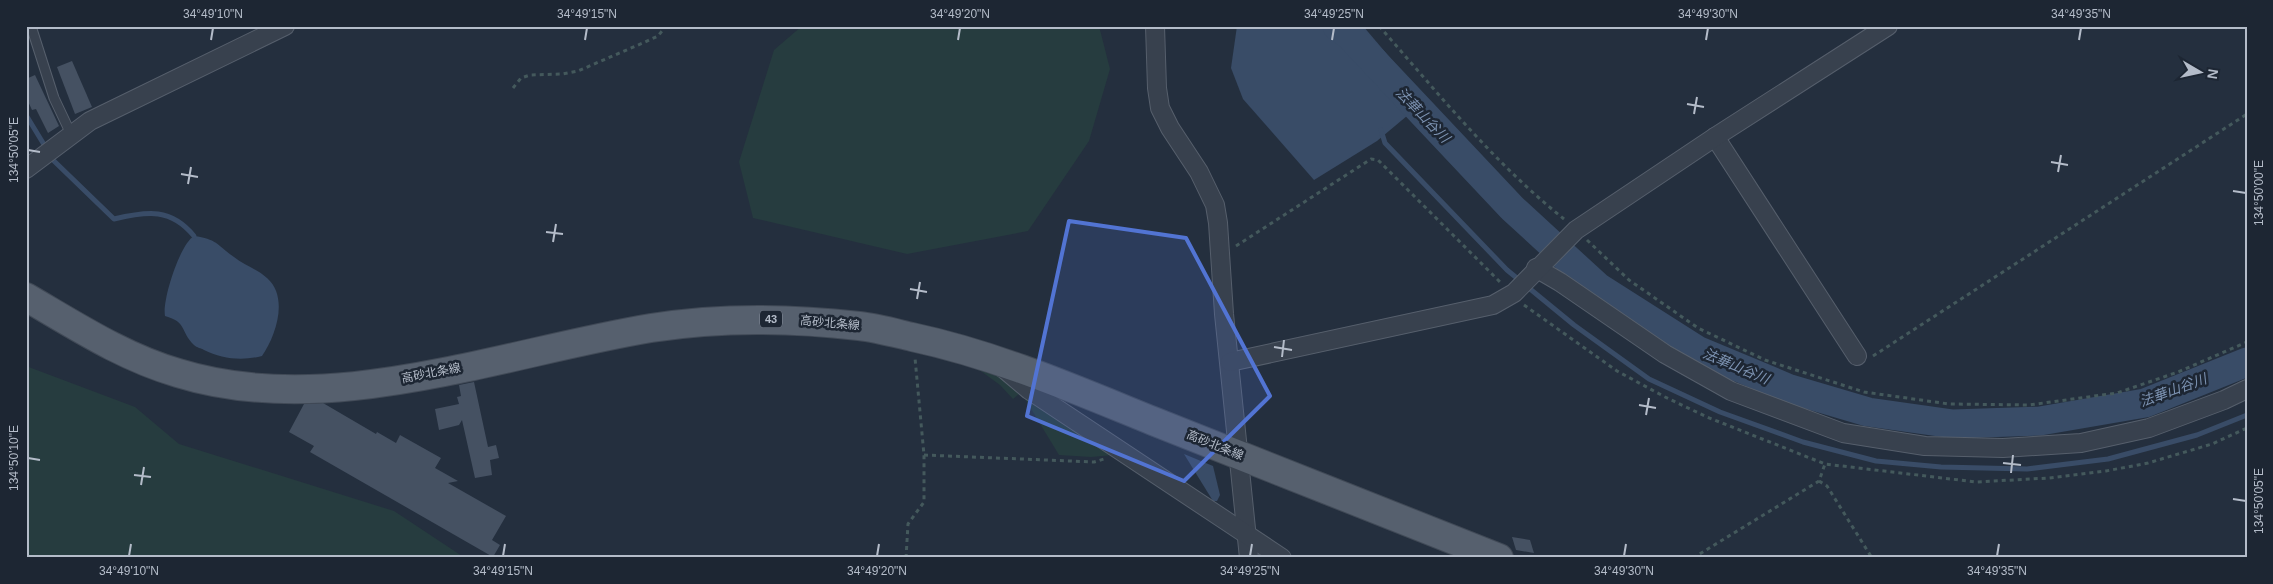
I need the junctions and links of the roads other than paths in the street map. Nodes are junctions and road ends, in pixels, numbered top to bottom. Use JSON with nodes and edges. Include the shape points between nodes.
{"nodes":[{"id":1,"x":31,"y":26,"type":"edge"},
{"id":2,"x":285,"y":26,"type":"edge"},
{"id":3,"x":1155,"y":26,"type":"edge"},
{"id":4,"x":1888,"y":26,"type":"edge"},
{"id":5,"x":71,"y":134,"type":"junction"},
{"id":6,"x":1715,"y":137,"type":"junction"},
{"id":7,"x":26,"y":169,"type":"edge"},
{"id":8,"x":1532,"y":272,"type":"junction"},
{"id":9,"x":26,"y":297,"type":"edge"},
{"id":10,"x":1857,"y":356,"type":"road end"},
{"id":11,"x":991,"y":357,"type":"junction"},
{"id":12,"x":1230,"y":362,"type":"junction"},
{"id":13,"x":2247,"y":389,"type":"edge"},
{"id":14,"x":1238,"y":454,"type":"junction"},
{"id":15,"x":1245,"y":533,"type":"junction"},
{"id":16,"x":1492,"y":556,"type":"edge"},
{"id":17,"x":1249,"y":558,"type":"edge"},
{"id":18,"x":1282,"y":558,"type":"edge"}],
"edges":[{"from":1,"to":5,"type":"lane","via":[[54,98]]},
{"from":2,"to":5,"type":"street","via":[[90,121]]},
{"from":3,"to":12,"type":"street","via":[[1160,108],[1200,172],[1215,205]]},
{"from":4,"to":6,"type":"street"},
{"from":5,"to":7,"type":"street"},
{"from":6,"to":8,"type":"street","via":[[1576,230]]},
{"from":6,"to":10,"type":"street"},
{"from":8,"to":12,"type":"street","via":[[1514,293],[1493,305]]},
{"from":8,"to":13,"type":"street","via":[[1560,282],[1665,354],[1731,391],[1843,433],[1925,446],[2003,448],[2081,443],[2150,428]]},
{"from":9,"to":11,"type":"main road","name":"高砂北条線","number":"43","via":[[135,358],[181,374],[236,385],[294,389],[408,378],[652,328],[712,321],[781,319],[864,326]]},
{"from":11,"to":14,"type":"main road","name":"高砂北条線","number":"43"},
{"from":11,"to":15,"type":"street","via":[[1029,390]]},
{"from":12,"to":14,"type":"street"},
{"from":14,"to":15,"type":"street"},
{"from":14,"to":16,"type":"main road","name":"高砂北条線","number":"43"},
{"from":15,"to":17,"type":"street"},
{"from":15,"to":18,"type":"street"}]}
